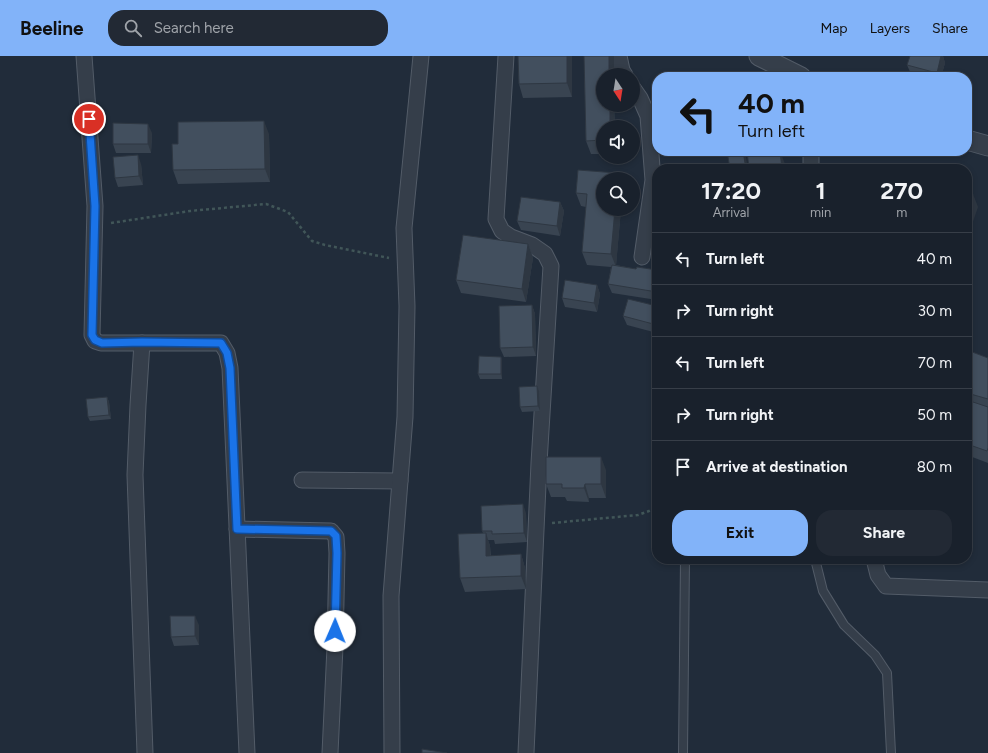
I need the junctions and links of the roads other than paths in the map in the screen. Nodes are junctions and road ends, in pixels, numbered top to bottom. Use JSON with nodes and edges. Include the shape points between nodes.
{"nodes":[{"id":1,"x":84,"y":56,"type":"edge"},
{"id":2,"x":421,"y":56,"type":"edge"},
{"id":3,"x":506,"y":56,"type":"edge"},
{"id":4,"x":619,"y":56,"type":"edge"},
{"id":5,"x":759,"y":56,"type":"edge"},
{"id":6,"x":622,"y":68,"type":"edge"},
{"id":7,"x":791,"y":72,"type":"edge"},
{"id":8,"x":640,"y":98,"type":"edge"},
{"id":9,"x":972,"y":141,"type":"edge"},
{"id":10,"x":988,"y":146,"type":"edge"},
{"id":11,"x":652,"y":167,"type":"edge"},
{"id":12,"x":652,"y":187,"type":"edge"},
{"id":13,"x":642,"y":257,"type":"dead end"},
{"id":14,"x":142,"y":342,"type":"junction"},
{"id":15,"x":302,"y":480,"type":"dead end"},
{"id":16,"x":400,"y":481,"type":"junction"},
{"id":17,"x":237,"y":529,"type":"junction"},
{"id":18,"x":685,"y":564,"type":"edge"},
{"id":19,"x":816,"y":564,"type":"edge"},
{"id":20,"x":875,"y":564,"type":"edge"},
{"id":21,"x":988,"y":590,"type":"edge"},
{"id":22,"x":145,"y":753,"type":"edge"},
{"id":23,"x":247,"y":753,"type":"edge"},
{"id":24,"x":330,"y":753,"type":"edge"},
{"id":25,"x":392,"y":753,"type":"edge"},
{"id":26,"x":526,"y":753,"type":"edge"},
{"id":27,"x":684,"y":753,"type":"edge"},
{"id":28,"x":891,"y":753,"type":"edge"}],
"edges":[{"from":1,"to":14,"type":"street","via":[[95,225],[92,335],[95,340],[102,343]]},
{"from":2,"to":16,"type":"street","via":[[404,228],[407,306],[405,417]]},
{"from":3,"to":26,"type":"street","via":[[496,219],[502,231],[545,254],[551,266],[539,456]]},
{"from":4,"to":6,"type":"street"},
{"from":5,"to":7,"type":"street"},
{"from":8,"to":11,"type":"street","via":[[648,116]]},
{"from":9,"to":10,"type":"street"},
{"from":12,"to":13,"type":"street"},
{"from":14,"to":17,"type":"street","via":[[221,343],[227,353],[230,368]]},
{"from":14,"to":22,"type":"street","via":[[135,475]]},
{"from":15,"to":16,"type":"street"},
{"from":16,"to":25,"type":"street","via":[[391,596]]},
{"from":17,"to":23,"type":"street"},
{"from":17,"to":24,"type":"street","via":[[331,531],[336,536],[335,647]]},
{"from":18,"to":27,"type":"lane"},
{"from":19,"to":28,"type":"lane","via":[[823,591],[844,625],[875,654],[887,673]]},
{"from":20,"to":21,"type":"street","via":[[878,575],[886,586]]}]}
